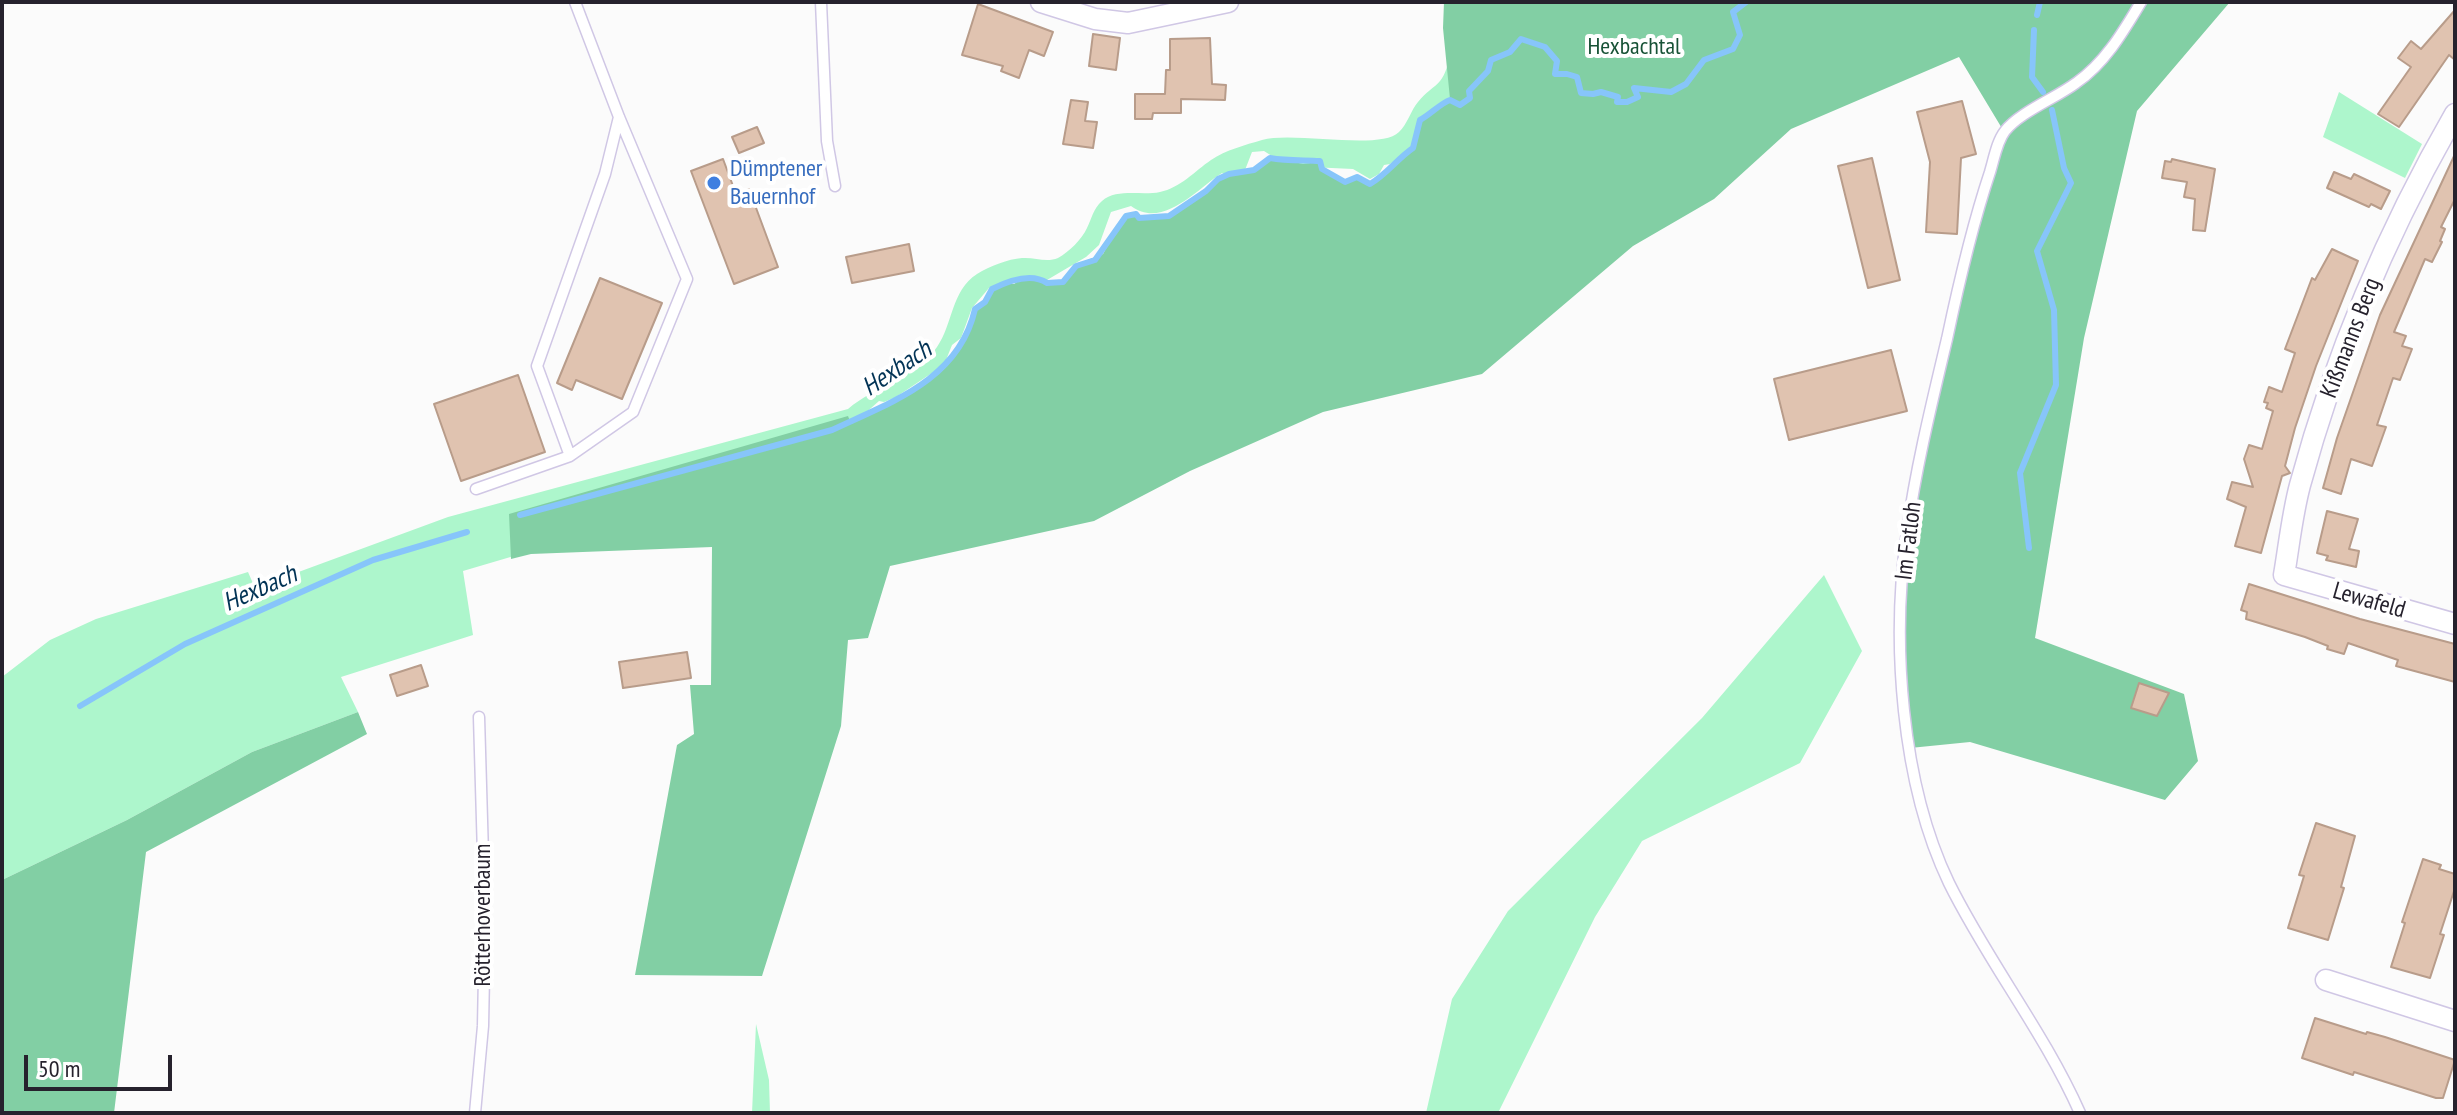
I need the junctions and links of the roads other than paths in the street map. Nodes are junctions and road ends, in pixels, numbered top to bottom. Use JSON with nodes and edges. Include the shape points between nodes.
{"nodes":[{"id":1,"x":575,"y":2,"type":"edge"},
{"id":2,"x":821,"y":2,"type":"edge"},
{"id":3,"x":1041,"y":2,"type":"edge"},
{"id":4,"x":1228,"y":2,"type":"edge"},
{"id":5,"x":2141,"y":2,"type":"edge"},
{"id":6,"x":2455,"y":114,"type":"edge"},
{"id":7,"x":619,"y":117,"type":"junction"},
{"id":8,"x":835,"y":186,"type":"dead end"},
{"id":9,"x":570,"y":456,"type":"junction"},
{"id":10,"x":476,"y":489,"type":"dead end"},
{"id":11,"x":2284,"y":575,"type":"joint"},
{"id":12,"x":2455,"y":624,"type":"edge"},
{"id":13,"x":479,"y":717,"type":"dead end"},
{"id":14,"x":2326,"y":980,"type":"dead end"},
{"id":15,"x":2455,"y":1021,"type":"edge"},
{"id":16,"x":475,"y":1113,"type":"edge"},
{"id":17,"x":2080,"y":1113,"type":"edge"}],
"edges":[{"from":1,"to":7,"type":"lane"},
{"from":2,"to":8,"type":"lane","via":[[827,141]]},
{"from":3,"to":4,"type":"street","via":[[1128,23]]},
{"from":5,"to":17,"type":"lane","name":"Im Fatloh","via":[[2091,73],[2003,133],[1973,223],[1943,352],[1907,532],[1903,585],[1901,674],[1908,743],[1928,829],[1956,894],[2048,1047]]},
{"from":6,"to":11,"type":"street","name":"Kißmanns Berg","via":[[2413,190],[2354,320],[2300,487]]},
{"from":7,"to":9,"type":"lane","via":[[605,174],[537,366]]},
{"from":7,"to":9,"type":"lane","via":[[687,279],[633,412]]},
{"from":9,"to":10,"type":"lane"},
{"from":11,"to":12,"type":"street","name":"Lewafeld"},
{"from":13,"to":16,"type":"lane","name":"Rötterhoverbaum","via":[[485,924]]},
{"from":14,"to":15,"type":"street"}]}
